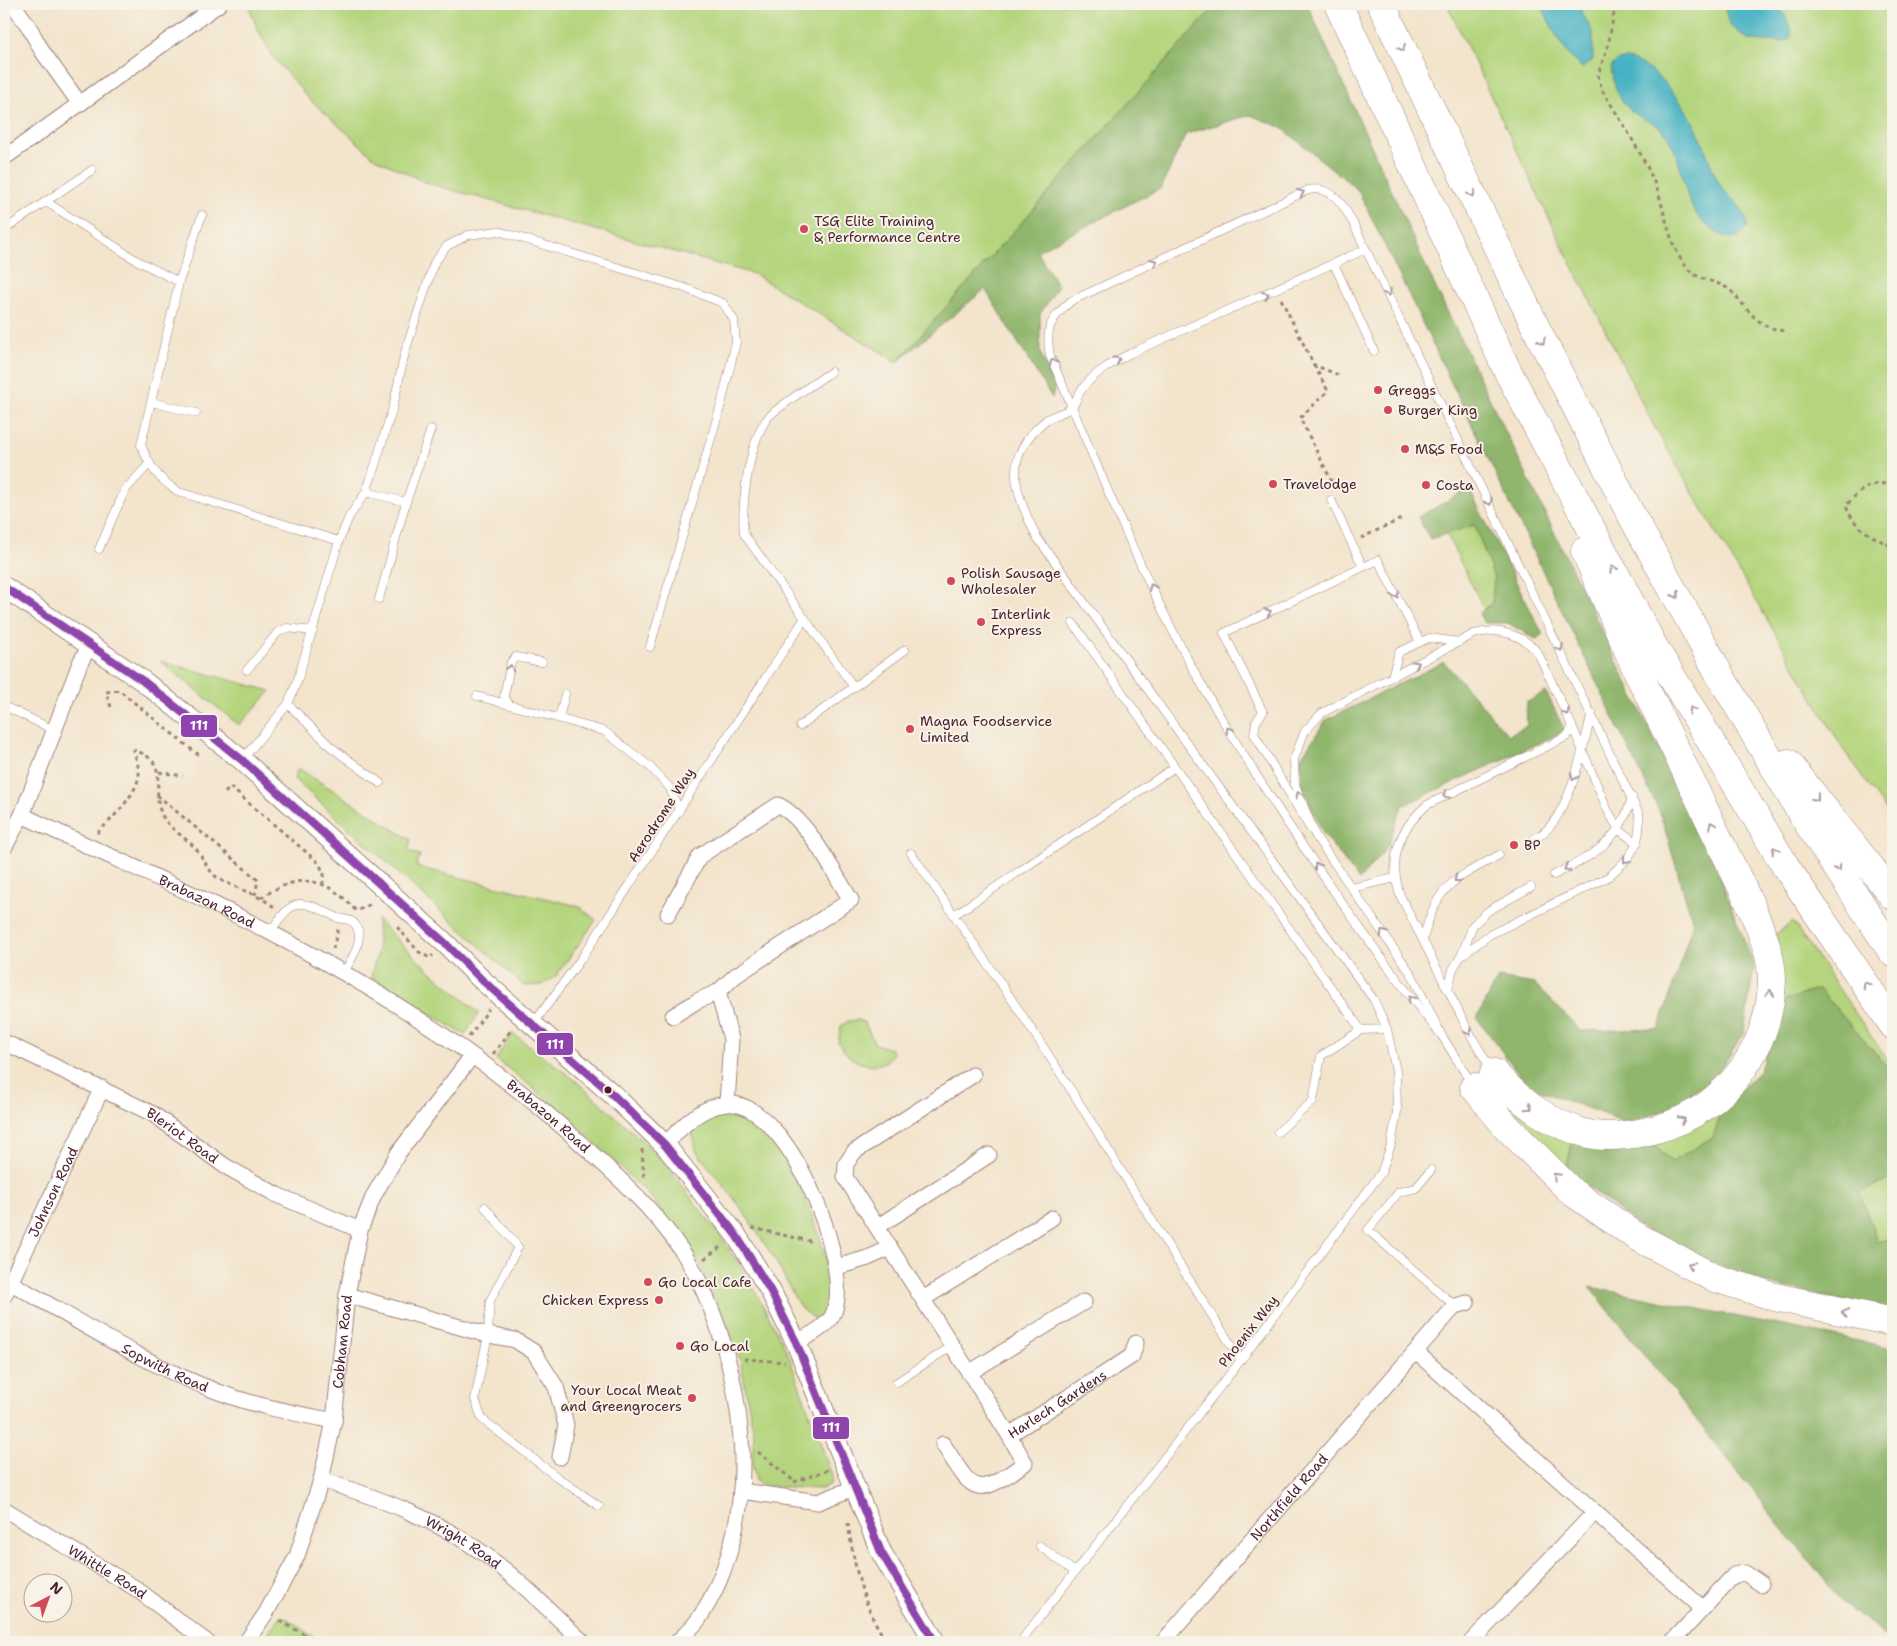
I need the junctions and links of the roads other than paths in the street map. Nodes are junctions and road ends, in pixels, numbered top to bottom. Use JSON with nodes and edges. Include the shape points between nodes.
{"nodes":[{"id":1,"x":13,"y":4,"type":"edge"},
{"id":2,"x":219,"y":4,"type":"edge"},
{"id":3,"x":1338,"y":4,"type":"edge"},
{"id":4,"x":1381,"y":4,"type":"edge"},
{"id":5,"x":80,"y":104,"type":"junction"},
{"id":6,"x":4,"y":158,"type":"edge"},
{"id":7,"x":92,"y":170,"type":"dead end"},
{"id":8,"x":45,"y":201,"type":"junction"},
{"id":9,"x":202,"y":215,"type":"dead end"},
{"id":10,"x":4,"y":230,"type":"edge"},
{"id":11,"x":1366,"y":249,"type":"junction"},
{"id":12,"x":1334,"y":264,"type":"junction"},
{"id":13,"x":178,"y":282,"type":"junction"},
{"id":14,"x":1374,"y":351,"type":"dead end"},
{"id":15,"x":831,"y":372,"type":"dead end"},
{"id":16,"x":1508,"y":372,"type":"junction"},
{"id":17,"x":151,"y":402,"type":"junction"},
{"id":18,"x":1072,"y":407,"type":"junction"},
{"id":19,"x":196,"y":413,"type":"dead end"},
{"id":20,"x":431,"y":430,"type":"dead end"},
{"id":21,"x":149,"y":464,"type":"junction"},
{"id":22,"x":366,"y":492,"type":"junction"},
{"id":23,"x":1330,"y":500,"type":"road end"},
{"id":24,"x":406,"y":502,"type":"junction"},
{"id":25,"x":339,"y":541,"type":"junction"},
{"id":26,"x":99,"y":549,"type":"dead end"},
{"id":27,"x":1363,"y":567,"type":"junction"},
{"id":28,"x":4,"y":587,"type":"edge"},
{"id":29,"x":379,"y":599,"type":"dead end"},
{"id":30,"x":805,"y":618,"type":"junction"},
{"id":31,"x":1074,"y":623,"type":"dead end"},
{"id":32,"x":312,"y":631,"type":"junction"},
{"id":33,"x":1420,"y":642,"type":"junction"},
{"id":34,"x":1459,"y":642,"type":"junction"},
{"id":35,"x":90,"y":646,"type":"junction"},
{"id":36,"x":650,"y":647,"type":"dead end"},
{"id":37,"x":905,"y":650,"type":"dead end"},
{"id":38,"x":542,"y":662,"type":"dead end"},
{"id":39,"x":247,"y":670,"type":"dead end"},
{"id":40,"x":1392,"y":676,"type":"junction"},
{"id":41,"x":1721,"y":677,"type":"junction"},
{"id":42,"x":853,"y":686,"type":"junction"},
{"id":43,"x":565,"y":694,"type":"dead end"},
{"id":44,"x":477,"y":696,"type":"dead end"},
{"id":45,"x":288,"y":704,"type":"junction"},
{"id":46,"x":509,"y":704,"type":"junction"},
{"id":47,"x":4,"y":706,"type":"edge"},
{"id":48,"x":1592,"y":713,"type":"junction"},
{"id":49,"x":559,"y":718,"type":"junction"},
{"id":50,"x":800,"y":726,"type":"dead end"},
{"id":51,"x":1572,"y":728,"type":"junction"},
{"id":52,"x":54,"y":730,"type":"junction"},
{"id":53,"x":1582,"y":750,"type":"junction"},
{"id":54,"x":242,"y":760,"type":"junction"},
{"id":55,"x":1175,"y":767,"type":"junction"},
{"id":56,"x":380,"y":783,"type":"dead end"},
{"id":57,"x":1632,"y":797,"type":"junction"},
{"id":58,"x":679,"y":811,"type":"junction"},
{"id":59,"x":22,"y":815,"type":"junction"},
{"id":60,"x":1619,"y":830,"type":"junction"},
{"id":61,"x":1316,"y":837,"type":"junction"},
{"id":62,"x":1535,"y":838,"type":"dead end"},
{"id":63,"x":1637,"y":843,"type":"junction"},
{"id":64,"x":4,"y":848,"type":"edge"},
{"id":65,"x":911,"y":853,"type":"dead end"},
{"id":66,"x":1499,"y":855,"type":"dead end"},
{"id":67,"x":1554,"y":875,"type":"dead end"},
{"id":68,"x":1395,"y":878,"type":"junction"},
{"id":69,"x":1531,"y":887,"type":"dead end"},
{"id":70,"x":1352,"y":888,"type":"junction"},
{"id":71,"x":1893,"y":896,"type":"edge"},
{"id":72,"x":668,"y":914,"type":"dead end"},
{"id":73,"x":954,"y":915,"type":"junction"},
{"id":74,"x":270,"y":932,"type":"junction"},
{"id":75,"x":1423,"y":940,"type":"junction"},
{"id":76,"x":1893,"y":953,"type":"edge"},
{"id":77,"x":1461,"y":956,"type":"junction"},
{"id":78,"x":343,"y":973,"type":"junction"},
{"id":79,"x":1448,"y":990,"type":"junction"},
{"id":80,"x":718,"y":992,"type":"junction"},
{"id":81,"x":673,"y":1016,"type":"dead end"},
{"id":82,"x":528,"y":1019,"type":"junction"},
{"id":83,"x":1893,"y":1025,"type":"edge"},
{"id":84,"x":1387,"y":1029,"type":"junction"},
{"id":85,"x":1361,"y":1030,"type":"junction"},
{"id":86,"x":1442,"y":1036,"type":"junction"},
{"id":87,"x":4,"y":1042,"type":"edge"},
{"id":88,"x":466,"y":1052,"type":"junction"},
{"id":89,"x":973,"y":1075,"type":"dead end"},
{"id":90,"x":1484,"y":1080,"type":"junction"},
{"id":91,"x":102,"y":1088,"type":"junction"},
{"id":92,"x":727,"y":1104,"type":"junction"},
{"id":93,"x":1278,"y":1132,"type":"dead end"},
{"id":94,"x":665,"y":1144,"type":"junction"},
{"id":95,"x":989,"y":1155,"type":"dead end"},
{"id":96,"x":1431,"y":1170,"type":"dead end"},
{"id":97,"x":485,"y":1207,"type":"dead end"},
{"id":98,"x":1052,"y":1218,"type":"dead end"},
{"id":99,"x":876,"y":1227,"type":"junction"},
{"id":100,"x":360,"y":1230,"type":"junction"},
{"id":101,"x":890,"y":1248,"type":"junction"},
{"id":102,"x":837,"y":1267,"type":"junction"},
{"id":103,"x":7,"y":1290,"type":"edge"},
{"id":104,"x":347,"y":1295,"type":"junction"},
{"id":105,"x":923,"y":1299,"type":"junction"},
{"id":106,"x":1084,"y":1302,"type":"dead end"},
{"id":107,"x":1461,"y":1304,"type":"joint"},
{"id":108,"x":1893,"y":1322,"type":"edge"},
{"id":109,"x":488,"y":1335,"type":"junction"},
{"id":110,"x":796,"y":1342,"type":"junction"},
{"id":111,"x":1136,"y":1343,"type":"dead end"},
{"id":112,"x":952,"y":1346,"type":"junction"},
{"id":113,"x":1416,"y":1352,"type":"junction"},
{"id":114,"x":1241,"y":1360,"type":"junction"},
{"id":115,"x":969,"y":1374,"type":"junction"},
{"id":116,"x":897,"y":1382,"type":"dead end"},
{"id":117,"x":334,"y":1421,"type":"junction"},
{"id":118,"x":1008,"y":1435,"type":"junction"},
{"id":119,"x":943,"y":1444,"type":"dead end"},
{"id":120,"x":560,"y":1457,"type":"dead end"},
{"id":121,"x":321,"y":1480,"type":"junction"},
{"id":122,"x":742,"y":1491,"type":"junction"},
{"id":123,"x":845,"y":1492,"type":"junction"},
{"id":124,"x":600,"y":1506,"type":"dead end"},
{"id":125,"x":4,"y":1508,"type":"edge"},
{"id":126,"x":1595,"y":1512,"type":"junction"},
{"id":127,"x":1040,"y":1546,"type":"dead end"},
{"id":128,"x":1075,"y":1572,"type":"junction"},
{"id":129,"x":1761,"y":1584,"type":"dead end"},
{"id":130,"x":1702,"y":1608,"type":"junction"},
{"id":131,"x":207,"y":1642,"type":"edge"},
{"id":132,"x":246,"y":1642,"type":"edge"},
{"id":133,"x":583,"y":1642,"type":"edge"},
{"id":134,"x":678,"y":1642,"type":"edge"},
{"id":135,"x":935,"y":1642,"type":"edge"},
{"id":136,"x":1020,"y":1642,"type":"edge"},
{"id":137,"x":1163,"y":1642,"type":"edge"},
{"id":138,"x":1471,"y":1642,"type":"edge"},
{"id":139,"x":1672,"y":1642,"type":"edge"}],
"edges":[{"from":1,"to":5,"type":"street"},
{"from":2,"to":5,"type":"street"},
{"from":3,"to":16,"type":"highway"},
{"from":4,"to":41,"type":"highway","one_way":true,"via":[[1540,336],[1627,507]]},
{"from":5,"to":6,"type":"street"},
{"from":7,"to":8,"type":"lane"},
{"from":8,"to":10,"type":"lane"},
{"from":8,"to":13,"type":"lane","via":[[136,260]]},
{"from":9,"to":13,"type":"lane"},
{"from":11,"to":12,"type":"lane"},
{"from":18,"to":11,"type":"lane","one_way":true,"via":[[1050,356],[1047,339],[1050,324],[1071,301],[1318,188],[1327,190],[1346,209]]},
{"from":11,"to":48,"type":"lane","one_way":true},
{"from":12,"to":14,"type":"lane"},
{"from":18,"to":12,"type":"lane","one_way":true,"via":[[1080,392],[1104,368],[1131,353]]},
{"from":13,"to":17,"type":"lane"},
{"from":15,"to":30,"type":"lane","via":[[766,419],[756,442],[742,515],[744,534]]},
{"from":83,"to":16,"type":"highway","one_way":true,"via":[[1786,867],[1654,647]]},
{"from":90,"to":16,"type":"highway","one_way":true,"via":[[1554,1122],[1588,1134],[1618,1137],[1678,1123],[1701,1111],[1744,1069],[1760,1041],[1769,1010],[1772,979],[1766,945],[1750,904],[1633,662]]},
{"from":17,"to":19,"type":"lane"},
{"from":17,"to":21,"type":"lane","via":[[141,445]]},
{"from":18,"to":84,"type":"lane","name":"Phoenix Way","via":[[1050,417],[1020,449],[1015,474],[1021,505],[1036,536],[1374,1000]]},
{"from":86,"to":18,"type":"lane","one_way":true,"via":[[1400,985],[1293,833],[1224,722],[1155,592]]},
{"from":20,"to":24,"type":"lane"},
{"from":21,"to":25,"type":"lane","via":[[160,480],[179,492]]},
{"from":21,"to":26,"type":"lane","via":[[126,490]]},
{"from":22,"to":24,"type":"lane"},
{"from":22,"to":25,"type":"lane","via":[[349,517]]},
{"from":22,"to":36,"type":"lane","via":[[393,407],[422,295],[434,263],[447,246],[468,235],[498,231],[682,287],[723,303],[734,320],[736,342],[722,401]]},
{"from":23,"to":27,"type":"lane"},
{"from":24,"to":29,"type":"lane"},
{"from":25,"to":32,"type":"lane"},
{"from":27,"to":33,"type":"lane","one_way":true,"via":[[1378,560]]},
{"from":61,"to":27,"type":"lane","one_way":true,"via":[[1304,822],[1254,734],[1256,722],[1264,712],[1224,633]]},
{"from":28,"to":35,"type":"street"},
{"from":30,"to":42,"type":"lane"},
{"from":30,"to":58,"type":"lane","name":"Aerodrome Way"},
{"from":31,"to":55,"type":"lane"},
{"from":32,"to":39,"type":"lane","via":[[287,628],[278,632]]},
{"from":32,"to":45,"type":"lane","via":[[298,682]]},
{"from":33,"to":34,"type":"lane","via":[[1429,638]]},
{"from":33,"to":40,"type":"lane","via":[[1399,652]]},
{"from":40,"to":34,"type":"lane","one_way":true},
{"from":34,"to":51,"type":"lane","one_way":true,"via":[[1484,631],[1519,637],[1530,644],[1538,653]]},
{"from":35,"to":52,"type":"street"},
{"from":35,"to":54,"type":"street","via":[[143,681]]},
{"from":37,"to":42,"type":"lane"},
{"from":46,"to":38,"type":"lane","one_way":true,"via":[[504,696],[510,662],[516,657]]},
{"from":61,"to":40,"type":"lane","one_way":true,"via":[[1295,785],[1294,759],[1305,731],[1322,713]]},
{"from":41,"to":71,"type":"highway","one_way":true},
{"from":41,"to":76,"type":"highway","one_way":true,"via":[[1800,811]]},
{"from":42,"to":50,"type":"lane"},
{"from":43,"to":49,"type":"lane"},
{"from":44,"to":46,"type":"lane"},
{"from":45,"to":54,"type":"lane"},
{"from":45,"to":56,"type":"lane","via":[[332,747]]},
{"from":46,"to":49,"type":"lane"},
{"from":47,"to":52,"type":"lane"},
{"from":48,"to":53,"type":"lane"},
{"from":48,"to":57,"type":"lane"},
{"from":49,"to":58,"type":"lane","via":[[604,730],[649,766],[670,788]]},
{"from":51,"to":53,"type":"lane"},
{"from":51,"to":68,"type":"lane","one_way":true,"via":[[1566,737],[1427,805],[1403,832],[1396,855]]},
{"from":52,"to":59,"type":"street"},
{"from":53,"to":60,"type":"lane"},
{"from":53,"to":62,"type":"lane","one_way":true,"via":[[1557,817],[1542,835]]},
{"from":54,"to":82,"type":"street"},
{"from":55,"to":73,"type":"lane"},
{"from":55,"to":85,"type":"lane"},
{"from":57,"to":60,"type":"lane","via":[[1628,816]]},
{"from":57,"to":63,"type":"lane","via":[[1639,814]]},
{"from":58,"to":82,"type":"lane","name":"Aerodrome Way","via":[[583,956]]},
{"from":59,"to":64,"type":"street"},
{"from":59,"to":74,"type":"street","name":"Brabazon Road"},
{"from":60,"to":63,"type":"lane"},
{"from":60,"to":67,"type":"lane","one_way":true,"via":[[1607,843]]},
{"from":61,"to":70,"type":"lane"},
{"from":63,"to":77,"type":"lane","one_way":true,"via":[[1621,866],[1608,877],[1489,936]]},
{"from":65,"to":73,"type":"lane"},
{"from":66,"to":75,"type":"lane","one_way":true,"via":[[1458,878],[1441,893],[1430,913]]},
{"from":68,"to":70,"type":"lane"},
{"from":68,"to":75,"type":"lane"},
{"from":69,"to":77,"type":"lane","via":[[1488,911],[1473,925]]},
{"from":86,"to":70,"type":"lane","one_way":true,"via":[[1412,975]]},
{"from":72,"to":80,"type":"street","via":[[700,856],[778,805],[790,810],[801,822],[851,900],[735,976]]},
{"from":73,"to":114,"type":"lane","via":[[1077,1100]]},
{"from":74,"to":78,"type":"street","name":"Brabazon Road"},
{"from":74,"to":78,"type":"lane","via":[[294,905],[307,902],[354,923],[358,942]]},
{"from":75,"to":79,"type":"lane"},
{"from":77,"to":79,"type":"lane"},
{"from":78,"to":88,"type":"street","name":"Brabazon Road"},
{"from":79,"to":90,"type":"lane","one_way":true,"via":[[1469,1032]]},
{"from":80,"to":81,"type":"street"},
{"from":80,"to":92,"type":"street","via":[[731,1039]]},
{"from":82,"to":94,"type":"street"},
{"from":84,"to":85,"type":"lane"},
{"from":84,"to":114,"type":"lane","name":"Phoenix Way","via":[[1396,1071],[1397,1112],[1381,1174]]},
{"from":85,"to":93,"type":"lane","via":[[1321,1056],[1313,1101]]},
{"from":86,"to":90,"type":"lane"},
{"from":87,"to":91,"type":"street","name":"Bleriot Road"},
{"from":88,"to":100,"type":"street","name":"Cobham Road","via":[[399,1152],[374,1195]]},
{"from":88,"to":122,"type":"street","name":"Brabazon Road","via":[[555,1119],[644,1203],[692,1268],[721,1330],[738,1398]]},
{"from":89,"to":99,"type":"street","name":"Harlech Gardens","via":[[854,1152],[846,1164],[846,1177]]},
{"from":108,"to":90,"type":"highway","one_way":true,"via":[[1775,1297],[1712,1277],[1636,1236],[1572,1192],[1506,1126]]},
{"from":91,"to":100,"type":"street","name":"Bleriot Road","via":[[153,1114],[225,1166],[269,1190]]},
{"from":91,"to":103,"type":"street","name":"Johnson Road"},
{"from":92,"to":94,"type":"street","via":[[698,1113]]},
{"from":92,"to":102,"type":"street","via":[[756,1112],[780,1134],[818,1206]]},
{"from":94,"to":110,"type":"street","via":[[742,1243]]},
{"from":95,"to":99,"type":"street"},
{"from":96,"to":107,"type":"lane","via":[[1416,1188],[1399,1192],[1368,1230]]},
{"from":97,"to":109,"type":"lane","via":[[518,1247],[490,1302]]},
{"from":98,"to":105,"type":"street"},
{"from":99,"to":101,"type":"street","name":"Harlech Gardens"},
{"from":100,"to":104,"type":"street","name":"Cobham Road"},
{"from":101,"to":102,"type":"street"},
{"from":101,"to":105,"type":"street","name":"Harlech Gardens"},
{"from":102,"to":110,"type":"street","via":[[834,1312],[822,1326]]},
{"from":103,"to":117,"type":"street","name":"Sopwith Road","via":[[216,1391],[267,1408]]},
{"from":104,"to":109,"type":"street"},
{"from":104,"to":117,"type":"street","name":"Cobham Road"},
{"from":105,"to":112,"type":"street","name":"Harlech Gardens"},
{"from":106,"to":115,"type":"street"},
{"from":107,"to":113,"type":"street","name":"Northfield Road"},
{"from":109,"to":120,"type":"street","via":[[515,1340],[534,1352],[556,1387],[566,1425]]},
{"from":109,"to":124,"type":"lane","via":[[475,1399],[482,1419]]},
{"from":110,"to":123,"type":"street","via":[[843,1460]]},
{"from":111,"to":118,"type":"street","name":"Harlech Gardens","via":[[1132,1356]]},
{"from":112,"to":115,"type":"street","name":"Harlech Gardens"},
{"from":112,"to":116,"type":"lane"},
{"from":113,"to":126,"type":"street"},
{"from":113,"to":137,"type":"street","name":"Northfield Road"},
{"from":114,"to":128,"type":"lane","name":"Phoenix Way"},
{"from":115,"to":118,"type":"street","name":"Harlech Gardens"},
{"from":117,"to":121,"type":"street","name":"Cobham Road"},
{"from":118,"to":119,"type":"street","via":[[1025,1463],[991,1485],[978,1487],[962,1475]]},
{"from":121,"to":132,"type":"street","name":"Cobham Road","via":[[297,1556]]},
{"from":121,"to":133,"type":"street","name":"Wright Road","via":[[421,1516],[487,1556]]},
{"from":122,"to":123,"type":"street","via":[[818,1502]]},
{"from":122,"to":134,"type":"street","name":"Brabazon Road","via":[[733,1543],[724,1567],[698,1620]]},
{"from":123,"to":135,"type":"street"},
{"from":125,"to":131,"type":"street","name":"Whittle Road","via":[[135,1588]]},
{"from":126,"to":130,"type":"street"},
{"from":126,"to":138,"type":"street"},
{"from":127,"to":128,"type":"lane"},
{"from":128,"to":136,"type":"lane","name":"Phoenix Way"},
{"from":129,"to":130,"type":"street","via":[[1745,1574],[1734,1575]]},
{"from":130,"to":139,"type":"street"}]}
